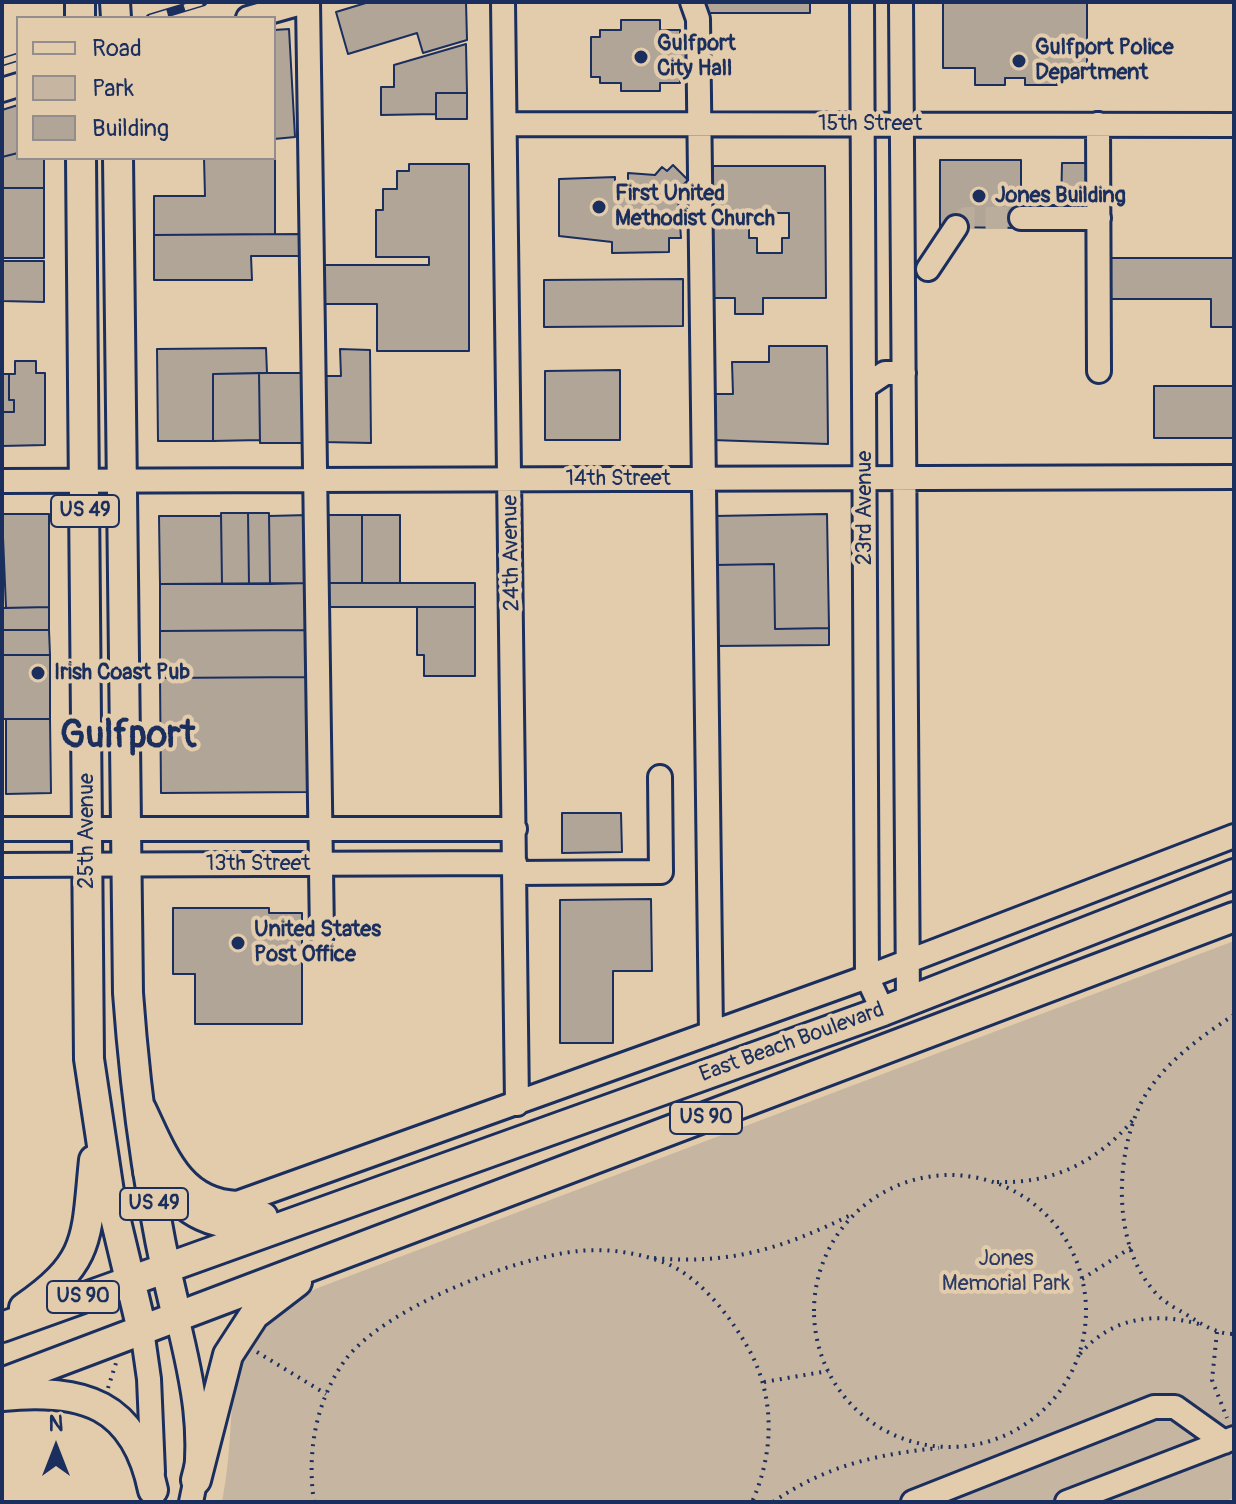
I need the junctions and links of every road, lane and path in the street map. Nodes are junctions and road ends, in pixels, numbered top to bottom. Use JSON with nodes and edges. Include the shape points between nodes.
{"nodes":[{"id":1,"x":306,"y":2,"type":"edge"},
{"id":2,"x":503,"y":2,"type":"edge"},
{"id":3,"x":692,"y":2,"type":"edge"},
{"id":4,"x":862,"y":2,"type":"edge"},
{"id":5,"x":901,"y":2,"type":"edge"},
{"id":6,"x":255,"y":16,"type":"edge"},
{"id":7,"x":901,"y":123,"type":"junction"},
{"id":8,"x":506,"y":124,"type":"junction"},
{"id":9,"x":698,"y":124,"type":"junction"},
{"id":10,"x":862,"y":124,"type":"junction"},
{"id":11,"x":1098,"y":124,"type":"junction"},
{"id":12,"x":1234,"y":125,"type":"edge"},
{"id":13,"x":81,"y":160,"type":"edge"},
{"id":14,"x":118,"y":160,"type":"edge"},
{"id":15,"x":1021,"y":218,"type":"tunnel mouth"},
{"id":16,"x":1099,"y":218,"type":"junction"},
{"id":17,"x":956,"y":227,"type":"tunnel mouth"},
{"id":18,"x":928,"y":269,"type":"dead end"},
{"id":19,"x":863,"y":345,"type":"junction"},
{"id":20,"x":904,"y":368,"type":"junction"},
{"id":21,"x":1099,"y":371,"type":"dead end"},
{"id":22,"x":864,"y":387,"type":"junction"},
{"id":23,"x":1234,"y":477,"type":"edge"},
{"id":24,"x":864,"y":478,"type":"junction"},
{"id":25,"x":905,"y":478,"type":"junction"},
{"id":26,"x":701,"y":479,"type":"junction"},
{"id":27,"x":314,"y":480,"type":"junction"},
{"id":28,"x":511,"y":480,"type":"junction"},
{"id":29,"x":2,"y":481,"type":"edge"},
{"id":30,"x":85,"y":481,"type":"junction"},
{"id":31,"x":125,"y":481,"type":"junction"},
{"id":32,"x":660,"y":777,"type":"dead end"},
{"id":33,"x":2,"y":829,"type":"edge"},
{"id":34,"x":515,"y":829,"type":"junction"},
{"id":35,"x":320,"y":830,"type":"junction"},
{"id":36,"x":88,"y":832,"type":"junction"},
{"id":37,"x":127,"y":832,"type":"junction"},
{"id":38,"x":1234,"y":836,"type":"edge"},
{"id":39,"x":88,"y":863,"type":"junction"},
{"id":40,"x":321,"y":863,"type":"junction"},
{"id":41,"x":127,"y":864,"type":"junction"},
{"id":42,"x":2,"y":865,"type":"edge"},
{"id":43,"x":515,"y":868,"type":"junction"},
{"id":44,"x":1234,"y":874,"type":"edge"},
{"id":45,"x":1234,"y":917,"type":"edge"},
{"id":46,"x":322,"y":935,"type":"dead end"},
{"id":47,"x":908,"y":961,"type":"junction"},
{"id":48,"x":867,"y":977,"type":"junction"},
{"id":49,"x":896,"y":1006,"type":"junction"},
{"id":50,"x":1234,"y":1015,"type":"edge"},
{"id":51,"x":711,"y":1033,"type":"junction"},
{"id":52,"x":686,"y":1082,"type":"junction"},
{"id":53,"x":136,"y":1091,"type":"junction"},
{"id":54,"x":517,"y":1104,"type":"junction"},
{"id":55,"x":1135,"y":1118,"type":"junction"},
{"id":56,"x":98,"y":1120,"type":"junction"},
{"id":57,"x":148,"y":1172,"type":"junction"},
{"id":58,"x":991,"y":1181,"type":"junction"},
{"id":59,"x":855,"y":1213,"type":"junction"},
{"id":60,"x":1132,"y":1247,"type":"junction"},
{"id":61,"x":647,"y":1257,"type":"junction"},
{"id":62,"x":319,"y":1264,"type":"junction"},
{"id":63,"x":165,"y":1267,"type":"junction"},
{"id":64,"x":132,"y":1279,"type":"junction"},
{"id":65,"x":1082,"y":1279,"type":"junction"},
{"id":66,"x":177,"y":1317,"type":"junction"},
{"id":67,"x":2,"y":1325,"type":"edge"},
{"id":68,"x":1205,"y":1326,"type":"junction"},
{"id":69,"x":142,"y":1330,"type":"junction"},
{"id":70,"x":1217,"y":1332,"type":"junction"},
{"id":71,"x":1234,"y":1334,"type":"edge"},
{"id":72,"x":248,"y":1347,"type":"dead end"},
{"id":73,"x":1079,"y":1356,"type":"junction"},
{"id":74,"x":124,"y":1366,"type":"dead end"},
{"id":75,"x":828,"y":1371,"type":"junction"},
{"id":76,"x":764,"y":1382,"type":"junction"},
{"id":77,"x":2,"y":1383,"type":"edge"},
{"id":78,"x":105,"y":1394,"type":"dead end"},
{"id":79,"x":326,"y":1394,"type":"junction"},
{"id":80,"x":2,"y":1396,"type":"edge"},
{"id":81,"x":1230,"y":1439,"type":"edge"},
{"id":82,"x":947,"y":1447,"type":"junction"},
{"id":83,"x":193,"y":1491,"type":"edge"},
{"id":84,"x":152,"y":1496,"type":"edge"},
{"id":85,"x":781,"y":1496,"type":"junction"},
{"id":86,"x":314,"y":1502,"type":"edge"},
{"id":87,"x":752,"y":1502,"type":"edge"},
{"id":88,"x":773,"y":1502,"type":"edge"},
{"id":89,"x":786,"y":1502,"type":"edge"},
{"id":90,"x":913,"y":1502,"type":"edge"},
{"id":91,"x":1067,"y":1502,"type":"edge"}],
"edges":[{"from":1,"to":6,"type":"street"},
{"from":1,"to":27,"type":"street"},
{"from":2,"to":8,"type":"street","name":"24th Avenue"},
{"from":3,"to":9,"type":"street","via":[[698,19]]},
{"from":4,"to":10,"type":"street","name":"23rd Avenue"},
{"from":5,"to":7,"type":"street","name":"23rd Avenue"},
{"from":7,"to":10,"type":"street","name":"15th Street"},
{"from":7,"to":11,"type":"street","name":"15th Street"},
{"from":7,"to":20,"type":"street","name":"23rd Avenue"},
{"from":8,"to":9,"type":"street","name":"15th Street"},
{"from":8,"to":28,"type":"street","name":"24th Avenue"},
{"from":9,"to":10,"type":"street","name":"15th Street"},
{"from":9,"to":26,"type":"street"},
{"from":10,"to":19,"type":"street","name":"23rd Avenue"},
{"from":11,"to":12,"type":"street","name":"15th Street"},
{"from":11,"to":16,"type":"street"},
{"from":13,"to":30,"type":"main road","name":"25th Avenue","number":"US 49"},
{"from":14,"to":31,"type":"main road","name":"25th Avenue","number":"US 49"},
{"from":15,"to":16,"type":"street"},
{"from":16,"to":21,"type":"street"},
{"from":17,"to":18,"type":"street"},
{"from":19,"to":20,"type":"street"},
{"from":19,"to":22,"type":"street","name":"23rd Avenue"},
{"from":20,"to":22,"type":"street"},
{"from":20,"to":25,"type":"street","name":"23rd Avenue"},
{"from":22,"to":24,"type":"street","name":"23rd Avenue"},
{"from":23,"to":25,"type":"street","name":"14th Street"},
{"from":24,"to":25,"type":"street","name":"14th Street"},
{"from":24,"to":26,"type":"street","name":"14th Street"},
{"from":24,"to":48,"type":"street","name":"23rd Avenue"},
{"from":25,"to":47,"type":"street","name":"23rd Avenue"},
{"from":26,"to":28,"type":"street","name":"14th Street"},
{"from":26,"to":51,"type":"street"},
{"from":27,"to":28,"type":"street","name":"14th Street"},
{"from":27,"to":31,"type":"street","name":"14th Street"},
{"from":27,"to":35,"type":"street"},
{"from":28,"to":34,"type":"street","name":"24th Avenue"},
{"from":29,"to":30,"type":"street","name":"14th Street"},
{"from":30,"to":31,"type":"street","name":"14th Street"},
{"from":30,"to":36,"type":"main road","name":"25th Avenue","number":"US 49"},
{"from":31,"to":37,"type":"main road","name":"25th Avenue","number":"US 49"},
{"from":32,"to":43,"type":"street","name":"13th Street","via":[[661,872]]},
{"from":33,"to":36,"type":"street","name":"13th Street"},
{"from":34,"to":35,"type":"street","name":"13th Street"},
{"from":34,"to":43,"type":"street","name":"24th Avenue"},
{"from":35,"to":37,"type":"street","name":"13th Street"},
{"from":35,"to":40,"type":"street"},
{"from":36,"to":37,"type":"street","name":"13th Street"},
{"from":36,"to":39,"type":"main road","name":"25th Avenue","number":"US 49"},
{"from":37,"to":41,"type":"main road","name":"25th Avenue","number":"US 49"},
{"from":38,"to":47,"type":"street"},
{"from":39,"to":41,"type":"street","name":"13th Street"},
{"from":39,"to":42,"type":"street","name":"13th Street"},
{"from":39,"to":56,"type":"main road","name":"25th Avenue","number":"US 49","via":[[89,1059]]},
{"from":40,"to":41,"type":"street","name":"13th Street"},
{"from":40,"to":43,"type":"street","name":"13th Street"},
{"from":40,"to":46,"type":"street"},
{"from":41,"to":53,"type":"main road","name":"25th Avenue","number":"US 49","via":[[128,993]]},
{"from":43,"to":54,"type":"street","name":"24th Avenue"},
{"from":44,"to":49,"type":"main road","name":"East Beach Boulevard","number":"US 90"},
{"from":45,"to":62,"type":"main road","name":"East Beach Boulevard","number":"US 90"},
{"from":47,"to":48,"type":"street"},
{"from":47,"to":49,"type":"street","name":"23rd Avenue"},
{"from":48,"to":49,"type":"street","name":"23rd Avenue"},
{"from":48,"to":51,"type":"street"},
{"from":49,"to":52,"type":"main road","name":"East Beach Boulevard","number":"US 90"},
{"from":50,"to":55,"type":"path","via":[[1169,1067]]},
{"from":51,"to":54,"type":"street"},
{"from":52,"to":57,"type":"main road","via":[[634,1087],[232,1225],[198,1214]]},
{"from":52,"to":63,"type":"main road","name":"East Beach Boulevard","number":"US 90"},
{"from":53,"to":54,"type":"street","via":[[182,1180],[206,1198],[227,1203],[263,1196]]},
{"from":53,"to":57,"type":"main road","number":"US 49"},
{"from":55,"to":58,"type":"path","via":[[1107,1147],[1070,1170],[1028,1181]]},
{"from":55,"to":60,"type":"path","via":[[1122,1185]]},
{"from":56,"to":64,"type":"main road","number":"US 49","via":[[109,1192]]},
{"from":56,"to":67,"type":"main road","via":[[80,1256],[50,1290]]},
{"from":57,"to":63,"type":"main road","number":"US 49"},
{"from":58,"to":59,"type":"path","via":[[967,1176],[919,1179],[896,1186]]},
{"from":58,"to":65,"type":"path","via":[[1034,1204],[1051,1220]]},
{"from":59,"to":61,"type":"path","via":[[747,1256]]},
{"from":59,"to":75,"type":"path","via":[[827,1252],[814,1298],[817,1341]]},
{"from":60,"to":65,"type":"path"},
{"from":60,"to":68,"type":"path","via":[[1153,1290]]},
{"from":61,"to":76,"type":"path","via":[[678,1269],[711,1298],[745,1342]]},
{"from":61,"to":79,"type":"path","via":[[577,1251],[473,1281],[373,1334],[343,1363]]},
{"from":62,"to":66,"type":"main road","name":"East Beach Boulevard","number":"US 90"},
{"from":62,"to":83,"type":"main road","via":[[254,1315],[228,1355]]},
{"from":63,"to":64,"type":"main road","number":"US 90"},
{"from":63,"to":66,"type":"main road","number":"US 49"},
{"from":64,"to":67,"type":"main road","number":"US 90"},
{"from":64,"to":69,"type":"main road","number":"US 49"},
{"from":65,"to":73,"type":"path","via":[[1086,1308]]},
{"from":66,"to":69,"type":"main road","number":"US 90"},
{"from":66,"to":83,"type":"street","via":[[198,1432]]},
{"from":68,"to":70,"type":"path"},
{"from":68,"to":73,"type":"path","via":[[1162,1316],[1133,1320],[1103,1334]]},
{"from":69,"to":77,"type":"main road","number":"US 90"},
{"from":69,"to":84,"type":"street","via":[[149,1379]]},
{"from":70,"to":71,"type":"path"},
{"from":70,"to":81,"type":"path","via":[[1212,1380]]},
{"from":72,"to":79,"type":"path"},
{"from":73,"to":82,"type":"path","via":[[1037,1415],[995,1439]]},
{"from":74,"to":78,"type":"path","via":[[116,1370]]},
{"from":75,"to":76,"type":"path"},
{"from":75,"to":82,"type":"path","via":[[845,1398],[878,1427]]},
{"from":76,"to":87,"type":"path","via":[[769,1432]]},
{"from":79,"to":86,"type":"path","via":[[312,1446]]},
{"from":80,"to":84,"type":"main road","via":[[47,1392],[98,1405],[132,1436],[146,1459]]},
{"from":81,"to":90,"type":"street","via":[[1175,1407],[1154,1407]]},
{"from":81,"to":91,"type":"street"},
{"from":82,"to":85,"type":"path","via":[[864,1458]]},
{"from":85,"to":88,"type":"path"},
{"from":85,"to":89,"type":"path"}]}
